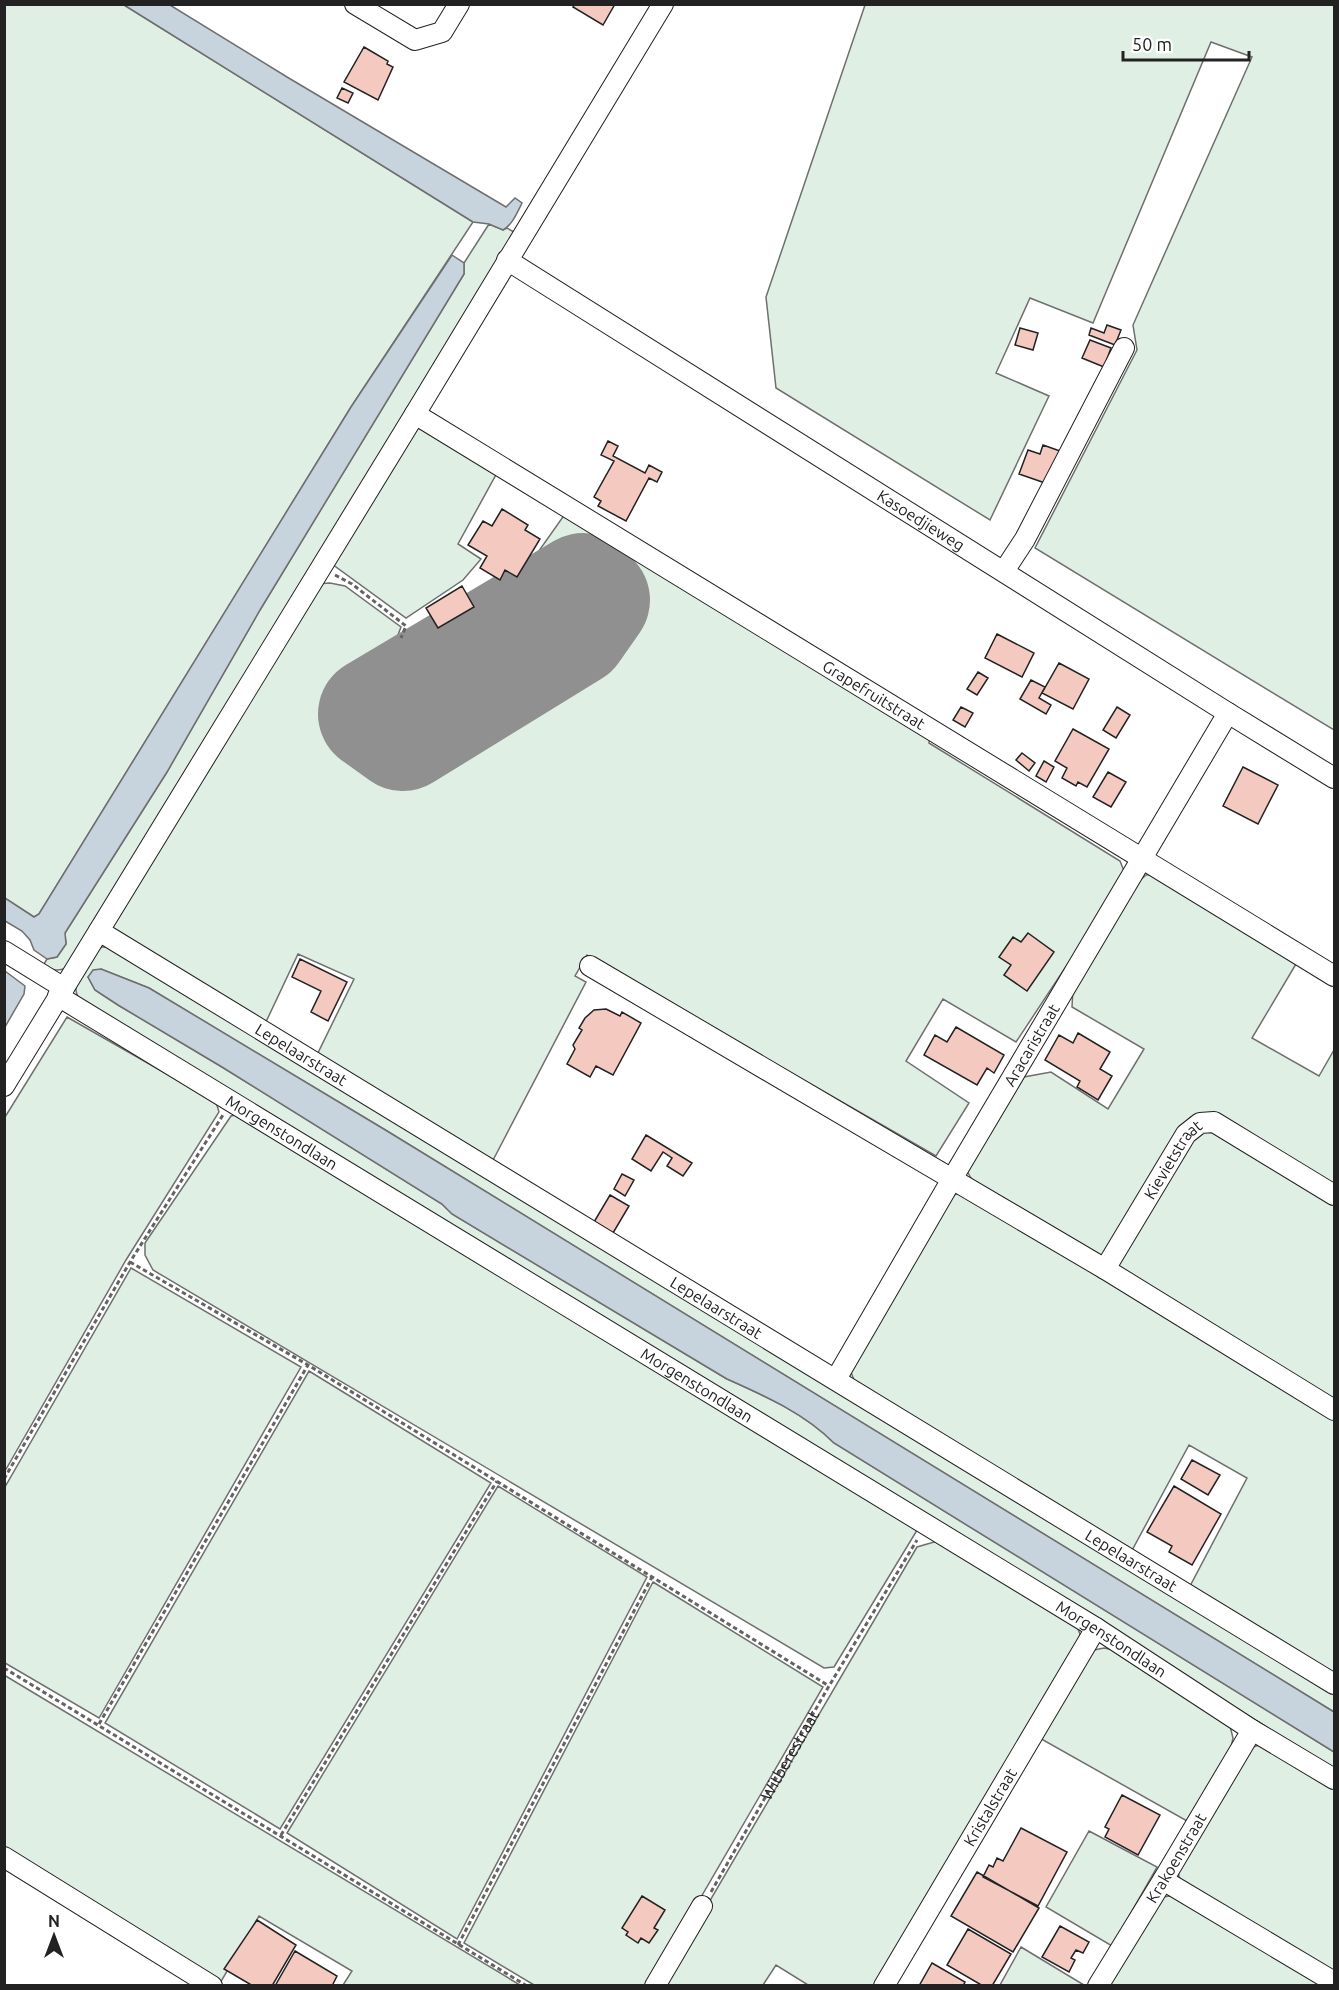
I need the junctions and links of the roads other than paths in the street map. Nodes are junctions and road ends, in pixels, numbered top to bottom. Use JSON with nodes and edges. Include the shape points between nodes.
{"nodes":[{"id":1,"x":355,"y":4,"type":"edge"},
{"id":2,"x":459,"y":4,"type":"edge"},
{"id":3,"x":663,"y":4,"type":"edge"},
{"id":4,"x":507,"y":260,"type":"junction"},
{"id":5,"x":1124,"y":348,"type":"dead end"},
{"id":6,"x":415,"y":414,"type":"junction"},
{"id":7,"x":1004,"y":571,"type":"junction"},
{"id":8,"x":1228,"y":713,"type":"junction"},
{"id":9,"x":1335,"y":778,"type":"edge"},
{"id":10,"x":1142,"y":858,"type":"junction"},
{"id":11,"x":99,"y":931,"type":"junction"},
{"id":12,"x":4,"y":951,"type":"edge"},
{"id":13,"x":590,"y":966,"type":"dead end"},
{"id":14,"x":1335,"y":976,"type":"edge"},
{"id":15,"x":61,"y":992,"type":"junction"},
{"id":16,"x":4,"y":1086,"type":"edge"},
{"id":17,"x":952,"y":1179,"type":"junction"},
{"id":18,"x":1335,"y":1195,"type":"edge"},
{"id":19,"x":1105,"y":1269,"type":"junction"},
{"id":20,"x":836,"y":1379,"type":"junction"},
{"id":21,"x":1335,"y":1410,"type":"edge"},
{"id":22,"x":1096,"y":1629,"type":"junction"},
{"id":23,"x":1335,"y":1684,"type":"edge"},
{"id":24,"x":1252,"y":1730,"type":"junction"},
{"id":25,"x":1335,"y":1779,"type":"edge"},
{"id":26,"x":4,"y":1857,"type":"edge"},
{"id":27,"x":1164,"y":1880,"type":"junction"},
{"id":28,"x":702,"y":1906,"type":"road end"},
{"id":29,"x":1335,"y":1982,"type":"edge"},
{"id":30,"x":212,"y":1986,"type":"edge"},
{"id":31,"x":655,"y":1986,"type":"edge"},
{"id":32,"x":884,"y":1986,"type":"edge"},
{"id":33,"x":1098,"y":1986,"type":"edge"}],
"edges":[{"from":1,"to":2,"type":"street","via":[[415,40],[442,32]]},
{"from":3,"to":4,"type":"street"},
{"from":4,"to":6,"type":"street"},
{"from":4,"to":7,"type":"street","name":"Kasoedjieweg"},
{"from":5,"to":7,"type":"street","via":[[1025,539]]},
{"from":6,"to":10,"type":"street","name":"Grapefruitstraat"},
{"from":6,"to":11,"type":"street"},
{"from":7,"to":8,"type":"street","name":"Kasoedjieweg"},
{"from":8,"to":9,"type":"street","name":"Kasoedjieweg"},
{"from":8,"to":10,"type":"street","name":"Aracaristraat"},
{"from":10,"to":14,"type":"street","name":"Grapefruitstraat"},
{"from":10,"to":17,"type":"street","name":"Aracaristraat"},
{"from":11,"to":15,"type":"street"},
{"from":11,"to":20,"type":"street","name":"Lepelaarstraat"},
{"from":12,"to":15,"type":"street","name":"Morgenstondlaan"},
{"from":13,"to":17,"type":"street"},
{"from":15,"to":16,"type":"street"},
{"from":15,"to":22,"type":"street","name":"Morgenstondlaan","via":[[231,1103]]},
{"from":17,"to":19,"type":"street"},
{"from":17,"to":20,"type":"street","name":"Aracaristraat"},
{"from":18,"to":19,"type":"street","name":"Kievietstraat","via":[[1214,1122],[1200,1123],[1186,1134]]},
{"from":19,"to":21,"type":"street"},
{"from":20,"to":23,"type":"street","name":"Lepelaarstraat"},
{"from":22,"to":24,"type":"street","name":"Morgenstondlaan"},
{"from":22,"to":32,"type":"street","name":"Kristalstraat"},
{"from":24,"to":25,"type":"street","name":"Morgenstondlaan"},
{"from":24,"to":27,"type":"street","name":"Krakoenstraat"},
{"from":26,"to":30,"type":"street"},
{"from":27,"to":29,"type":"street"},
{"from":27,"to":33,"type":"street","name":"Krakoenstraat"},
{"from":28,"to":31,"type":"street"}]}
